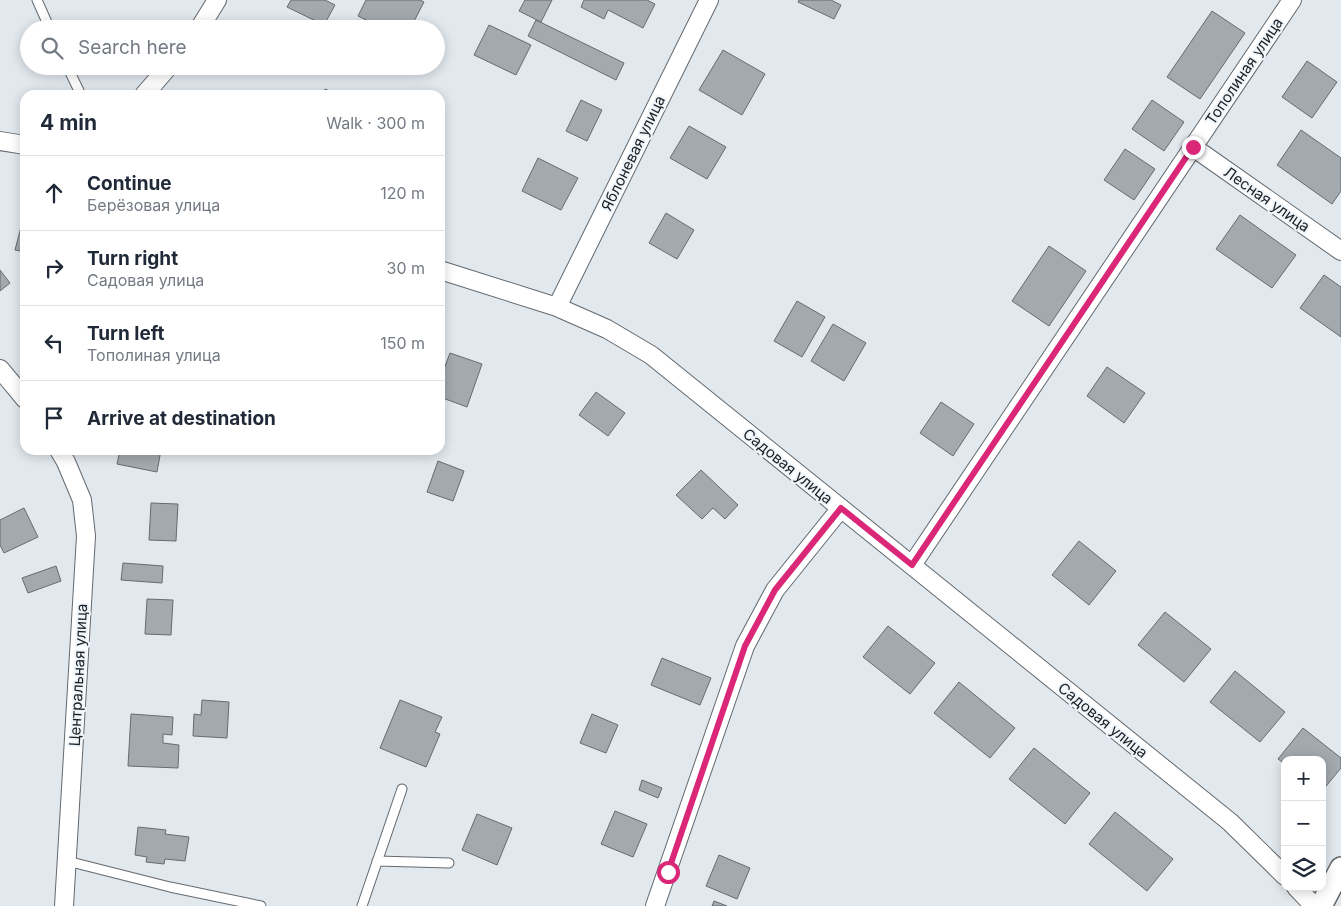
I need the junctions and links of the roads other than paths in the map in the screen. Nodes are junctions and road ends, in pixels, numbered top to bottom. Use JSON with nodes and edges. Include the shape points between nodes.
{"nodes":[{"id":1,"x":37,"y":0,"type":"edge"},
{"id":2,"x":218,"y":0,"type":"edge"},
{"id":3,"x":709,"y":0,"type":"edge"},
{"id":4,"x":1292,"y":0,"type":"edge"},
{"id":5,"x":46,"y":20,"type":"edge"},
{"id":6,"x":205,"y":20,"type":"edge"},
{"id":7,"x":71,"y":75,"type":"edge"},
{"id":8,"x":161,"y":75,"type":"edge"},
{"id":9,"x":78,"y":90,"type":"edge"},
{"id":10,"x":148,"y":90,"type":"edge"},
{"id":11,"x":0,"y":141,"type":"edge"},
{"id":12,"x":20,"y":144,"type":"edge"},
{"id":13,"x":1193,"y":147,"type":"junction"},
{"id":14,"x":1341,"y":251,"type":"edge"},
{"id":15,"x":445,"y":272,"type":"edge"},
{"id":16,"x":556,"y":307,"type":"junction"},
{"id":17,"x":0,"y":369,"type":"edge"},
{"id":18,"x":20,"y":393,"type":"edge"},
{"id":19,"x":62,"y":455,"type":"edge"},
{"id":20,"x":841,"y":508,"type":"junction"},
{"id":21,"x":912,"y":565,"type":"junction"},
{"id":22,"x":402,"y":789,"type":"dead end"},
{"id":23,"x":67,"y":861,"type":"junction"},
{"id":24,"x":377,"y":861,"type":"junction"},
{"id":25,"x":449,"y":863,"type":"dead end"},
{"id":26,"x":1341,"y":868,"type":"edge"},
{"id":27,"x":1281,"y":872,"type":"edge"},
{"id":28,"x":1300,"y":891,"type":"edge"},
{"id":29,"x":64,"y":906,"type":"edge"},
{"id":30,"x":261,"y":906,"type":"edge"},
{"id":31,"x":362,"y":906,"type":"edge"},
{"id":32,"x":655,"y":906,"type":"edge"},
{"id":33,"x":1314,"y":906,"type":"edge"},
{"id":34,"x":1321,"y":906,"type":"edge"}],
"edges":[{"from":1,"to":5,"type":"lane"},
{"from":2,"to":6,"type":"street"},
{"from":3,"to":16,"type":"street","name":"Яблоневая улица"},
{"from":4,"to":13,"type":"street","name":"Тополиная улица"},
{"from":7,"to":9,"type":"lane"},
{"from":8,"to":10,"type":"street"},
{"from":11,"to":12,"type":"street"},
{"from":13,"to":14,"type":"street","name":"Лесная улица"},
{"from":13,"to":21,"type":"street","name":"Тополиная улица"},
{"from":15,"to":16,"type":"street","name":"Садовая улица"},
{"from":16,"to":20,"type":"street","name":"Садовая улица","via":[[607,329],[651,355]]},
{"from":17,"to":18,"type":"street"},
{"from":19,"to":23,"type":"street","name":"Центральная улица","via":[[82,500],[86,536]]},
{"from":20,"to":21,"type":"street","name":"Садовая улица"},
{"from":20,"to":32,"type":"street","via":[[775,590],[745,646]]},
{"from":21,"to":27,"type":"street","name":"Садовая улица","via":[[1230,822]]},
{"from":22,"to":24,"type":"lane"},
{"from":23,"to":29,"type":"street","name":"Центральная улица"},
{"from":23,"to":30,"type":"lane"},
{"from":24,"to":25,"type":"lane"},
{"from":24,"to":31,"type":"lane"},
{"from":26,"to":34,"type":"street"},
{"from":28,"to":33,"type":"street"}]}
